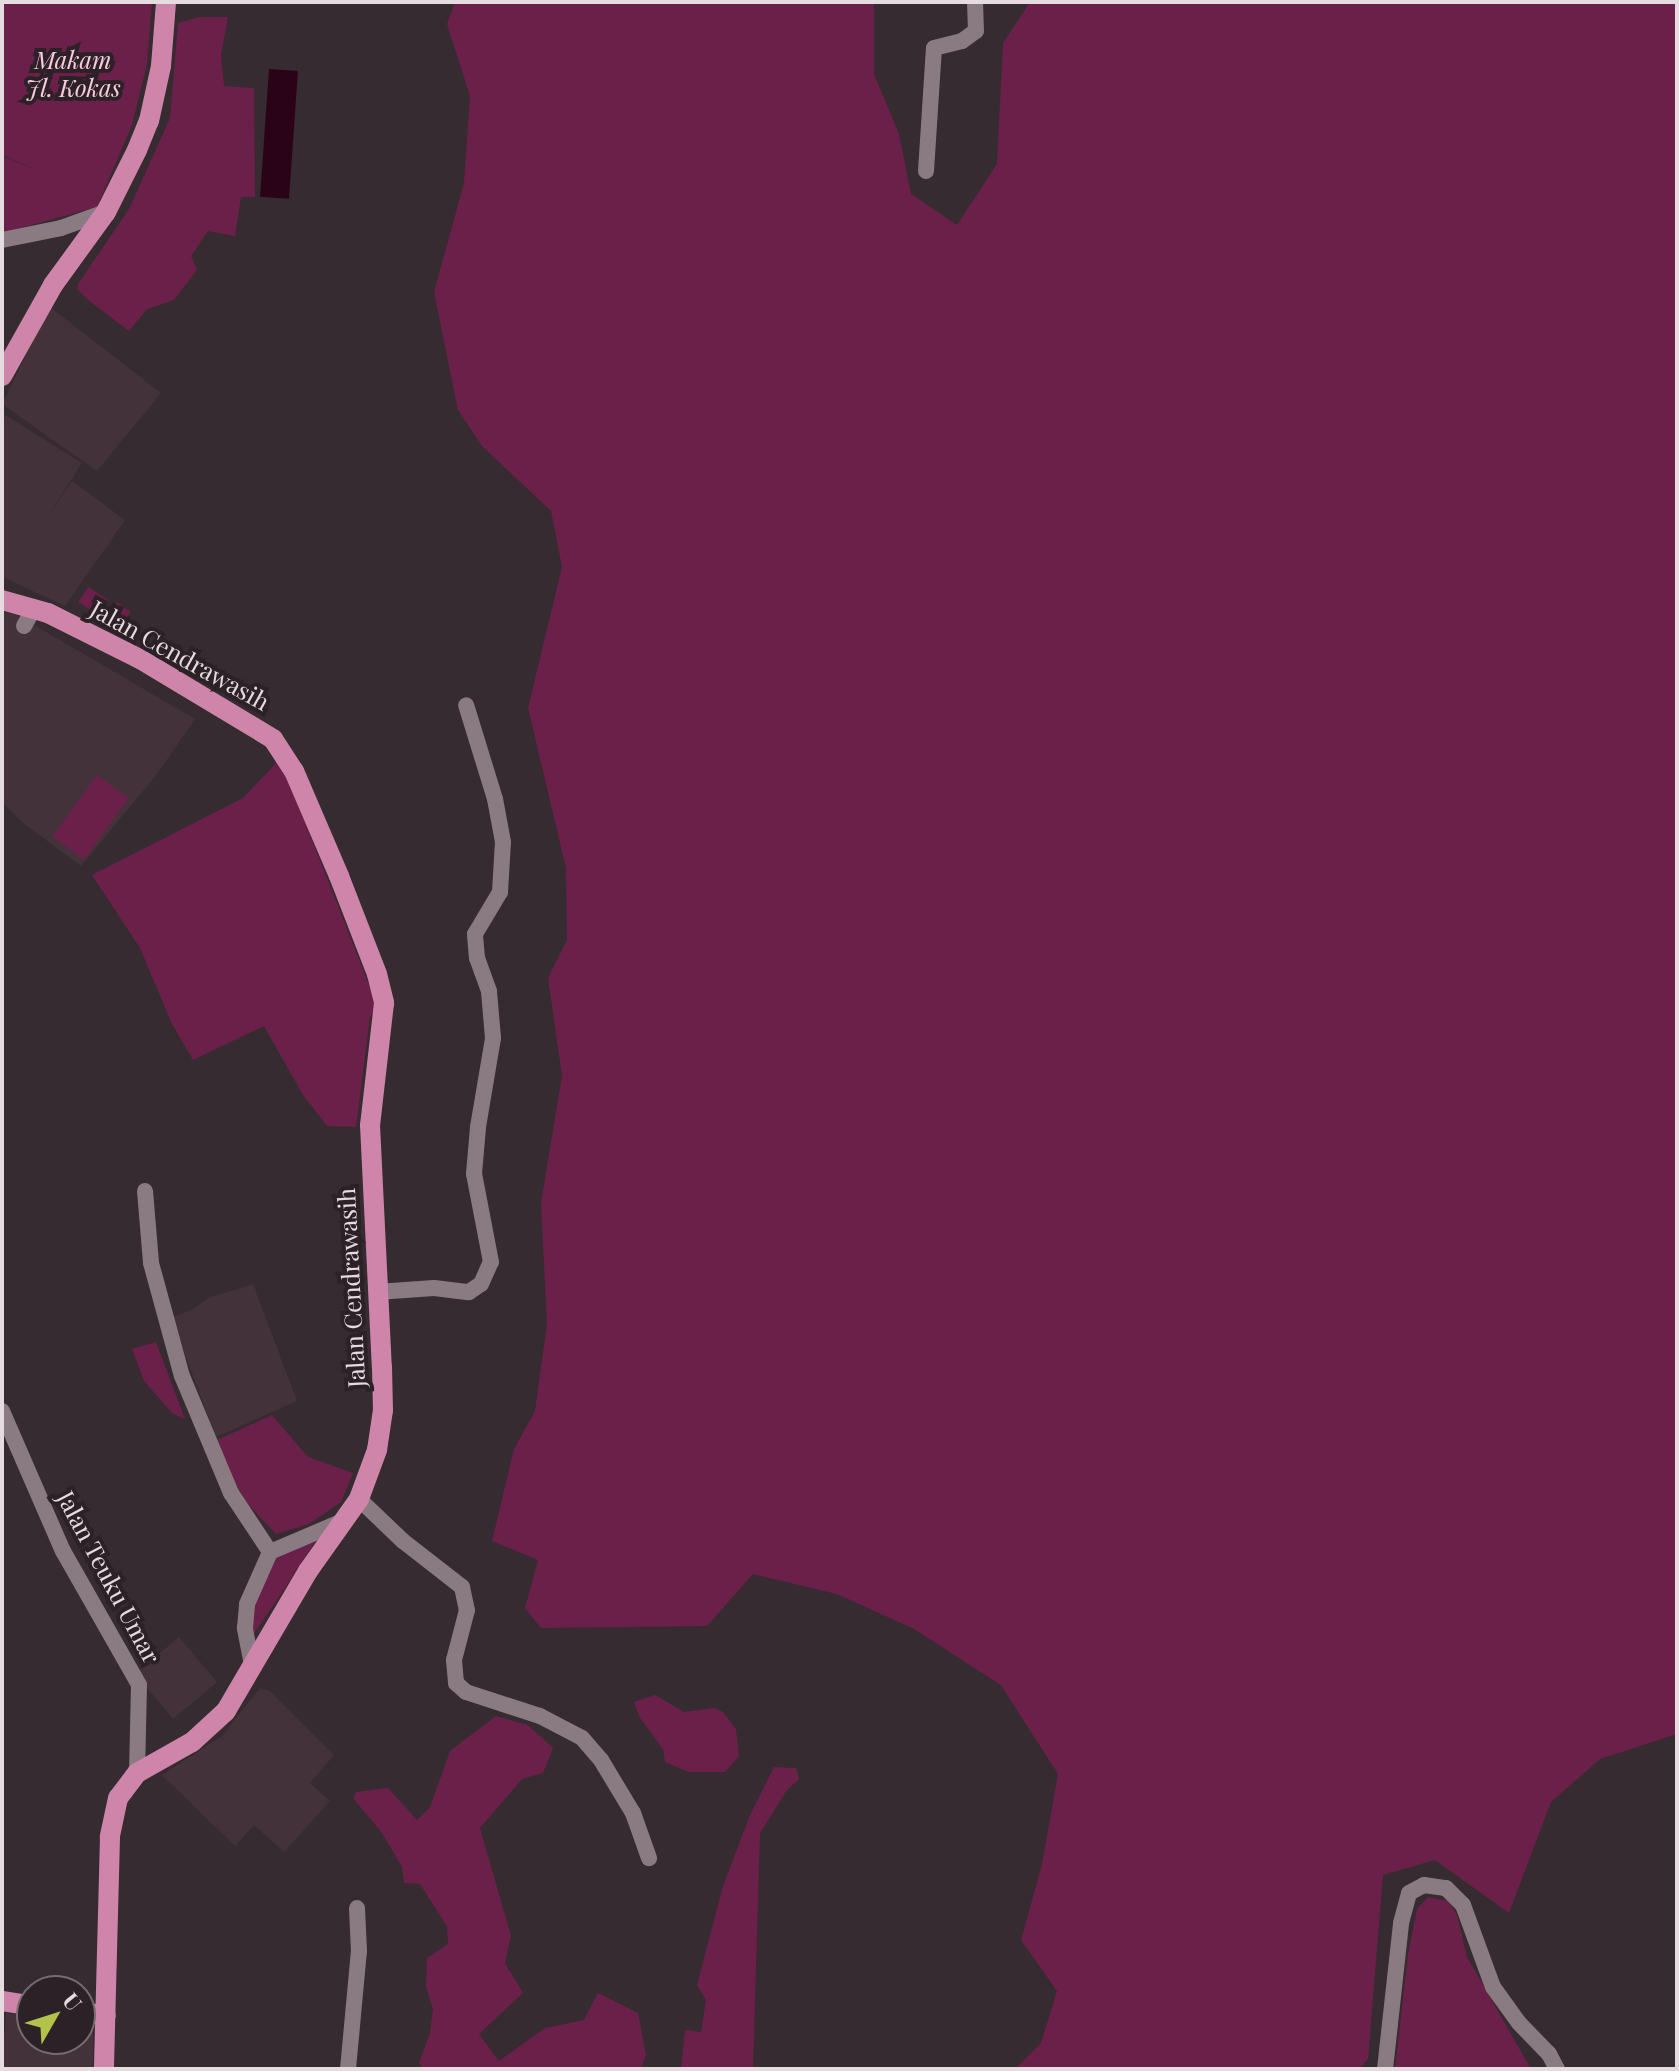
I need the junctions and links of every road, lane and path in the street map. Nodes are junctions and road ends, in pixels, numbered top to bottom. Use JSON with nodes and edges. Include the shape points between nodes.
{"nodes":[{"id":1,"x":166,"y":2,"type":"edge"},
{"id":2,"x":975,"y":2,"type":"edge"},
{"id":3,"x":926,"y":171,"type":"dead end"},
{"id":4,"x":106,"y":212,"type":"junction"},
{"id":5,"x":2,"y":240,"type":"edge"},
{"id":6,"x":2,"y":376,"type":"edge"},
{"id":7,"x":2,"y":600,"type":"edge"},
{"id":8,"x":466,"y":705,"type":"dead end"},
{"id":9,"x":145,"y":1191,"type":"dead end"},
{"id":10,"x":377,"y":1292,"type":"junction"},
{"id":11,"x":2,"y":1411,"type":"edge"},
{"id":12,"x":359,"y":1499,"type":"junction"},
{"id":13,"x":343,"y":1521,"type":"junction"},
{"id":14,"x":270,"y":1552,"type":"junction"},
{"id":15,"x":252,"y":1665,"type":"junction"},
{"id":16,"x":137,"y":1773,"type":"junction"},
{"id":17,"x":649,"y":1858,"type":"dead end"},
{"id":18,"x":357,"y":1908,"type":"dead end"},
{"id":19,"x":96,"y":2014,"type":"edge"},
{"id":20,"x":106,"y":2015,"type":"junction"},
{"id":21,"x":104,"y":2069,"type":"edge"},
{"id":22,"x":348,"y":2069,"type":"edge"},
{"id":23,"x":1385,"y":2069,"type":"edge"},
{"id":24,"x":1557,"y":2069,"type":"edge"}],
"edges":[{"from":1,"to":4,"type":"main road","via":[[161,66],[149,121]]},
{"from":2,"to":3,"type":"street","via":[[976,31],[962,41],[934,48]]},
{"from":4,"to":5,"type":"street"},
{"from":4,"to":6,"type":"main road","via":[[53,285]]},
{"from":7,"to":10,"type":"main road","name":"Jalan Cendrawasih","via":[[29,617],[140,659],[265,731],[294,771],[383,994],[370,1125]]},
{"from":8,"to":10,"type":"street","via":[[503,842],[500,892],[475,934],[478,963],[489,991],[493,1038],[474,1174],[491,1262],[481,1284],[469,1292]]},
{"from":9,"to":14,"type":"street","via":[[151,1263],[182,1376],[224,1480]]},
{"from":10,"to":12,"type":"main road","name":"Jalan Cendrawasih","via":[[383,1410],[377,1450]]},
{"from":11,"to":16,"type":"street","name":"Jalan Teuku Umar","via":[[63,1551],[139,1685]]},
{"from":12,"to":13,"type":"main road","name":"Jalan Cendrawasih"},
{"from":12,"to":17,"type":"street","via":[[462,1587],[467,1610],[454,1660],[456,1683],[466,1692],[517,1707],[582,1738],[633,1813]]},
{"from":13,"to":14,"type":"street"},
{"from":13,"to":15,"type":"main road","name":"Jalan Cendrawasih"},
{"from":14,"to":15,"type":"street","via":[[247,1604]]},
{"from":15,"to":16,"type":"main road","name":"Jalan Cendrawasih","via":[[210,1729]]},
{"from":16,"to":20,"type":"main road","name":"Jalan Cendrawasih","via":[[118,1798],[110,1837]]},
{"from":18,"to":22,"type":"street","via":[[359,1962]]},
{"from":19,"to":20,"type":"main road"},
{"from":20,"to":21,"type":"main road","name":"Jalan Cendrawasih"},
{"from":23,"to":24,"type":"street","via":[[1401,1923],[1409,1893],[1424,1885],[1446,1888],[1463,1905],[1493,1987]]}]}
